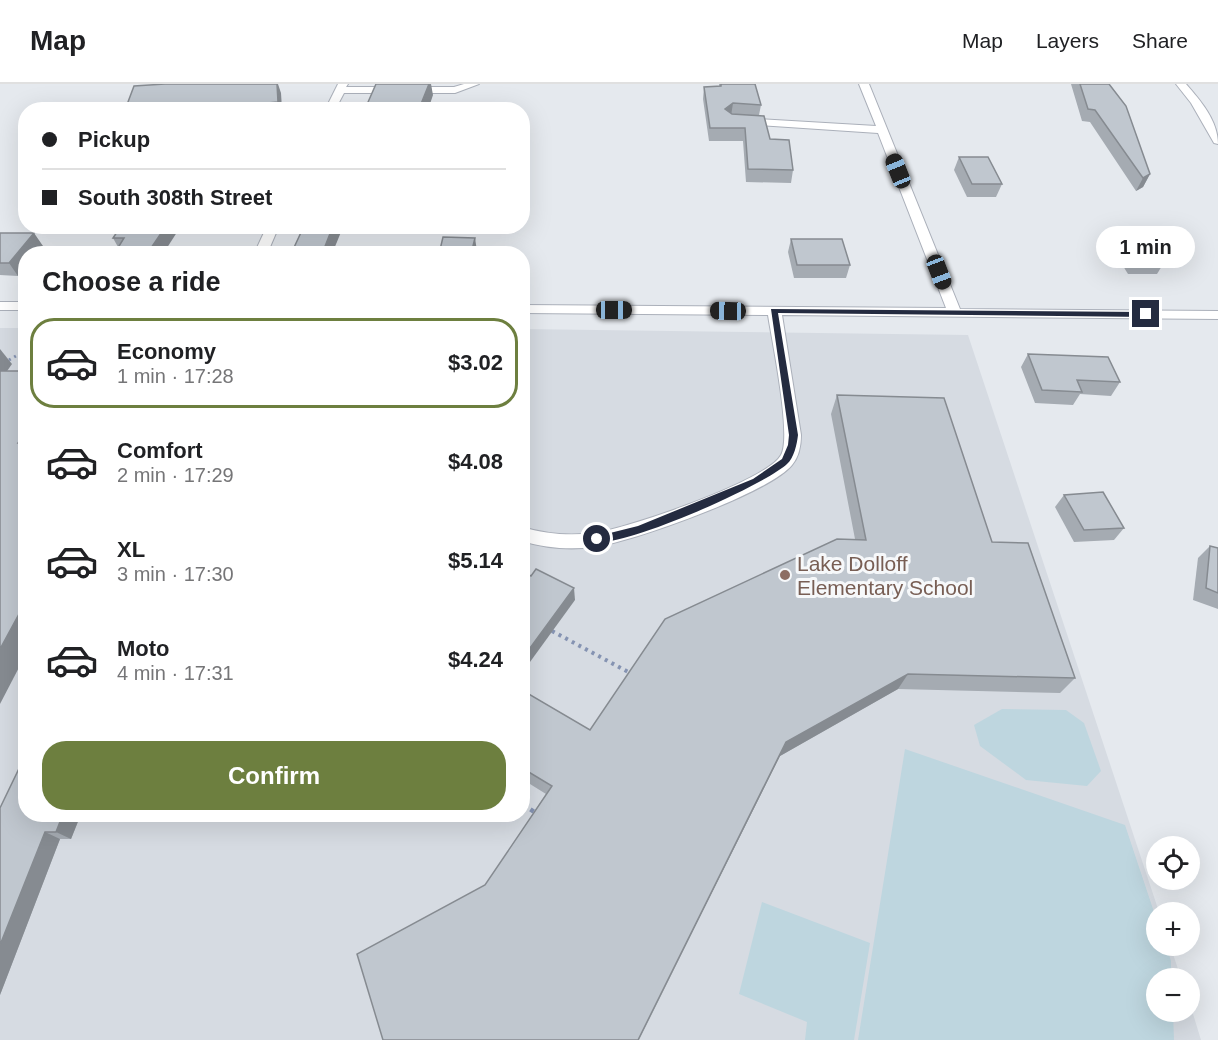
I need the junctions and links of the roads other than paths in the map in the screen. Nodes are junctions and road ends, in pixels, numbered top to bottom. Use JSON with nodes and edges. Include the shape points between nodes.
{"nodes":[{"id":1,"x":474,"y":84,"type":"edge"},
{"id":2,"x":864,"y":84,"type":"edge"},
{"id":3,"x":1181,"y":84,"type":"edge"},
{"id":4,"x":341,"y":87,"type":"edge"},
{"id":5,"x":334,"y":102,"type":"edge"},
{"id":6,"x":731,"y":121,"type":"edge"},
{"id":7,"x":882,"y":130,"type":"junction"},
{"id":8,"x":1218,"y":141,"type":"edge"},
{"id":9,"x":0,"y":306,"type":"edge"},
{"id":10,"x":18,"y":306,"type":"edge"},
{"id":11,"x":530,"y":309,"type":"edge"},
{"id":12,"x":774,"y":311,"type":"junction"},
{"id":13,"x":955,"y":313,"type":"junction"},
{"id":14,"x":1218,"y":315,"type":"edge"},
{"id":15,"x":530,"y":536,"type":"edge"}],
"edges":[{"from":1,"to":4,"type":"street","via":[[454,90]]},
{"from":2,"to":7,"type":"street"},
{"from":3,"to":8,"type":"street"},
{"from":4,"to":5,"type":"street"},
{"from":6,"to":7,"type":"street"},
{"from":7,"to":13,"type":"street"},
{"from":9,"to":10,"type":"street"},
{"from":11,"to":12,"type":"street"},
{"from":12,"to":13,"type":"street"},
{"from":12,"to":15,"type":"street","via":[[793,435],[790,452],[778,468],[743,487],[619,536],[558,541]]},
{"from":13,"to":14,"type":"street"}]}
